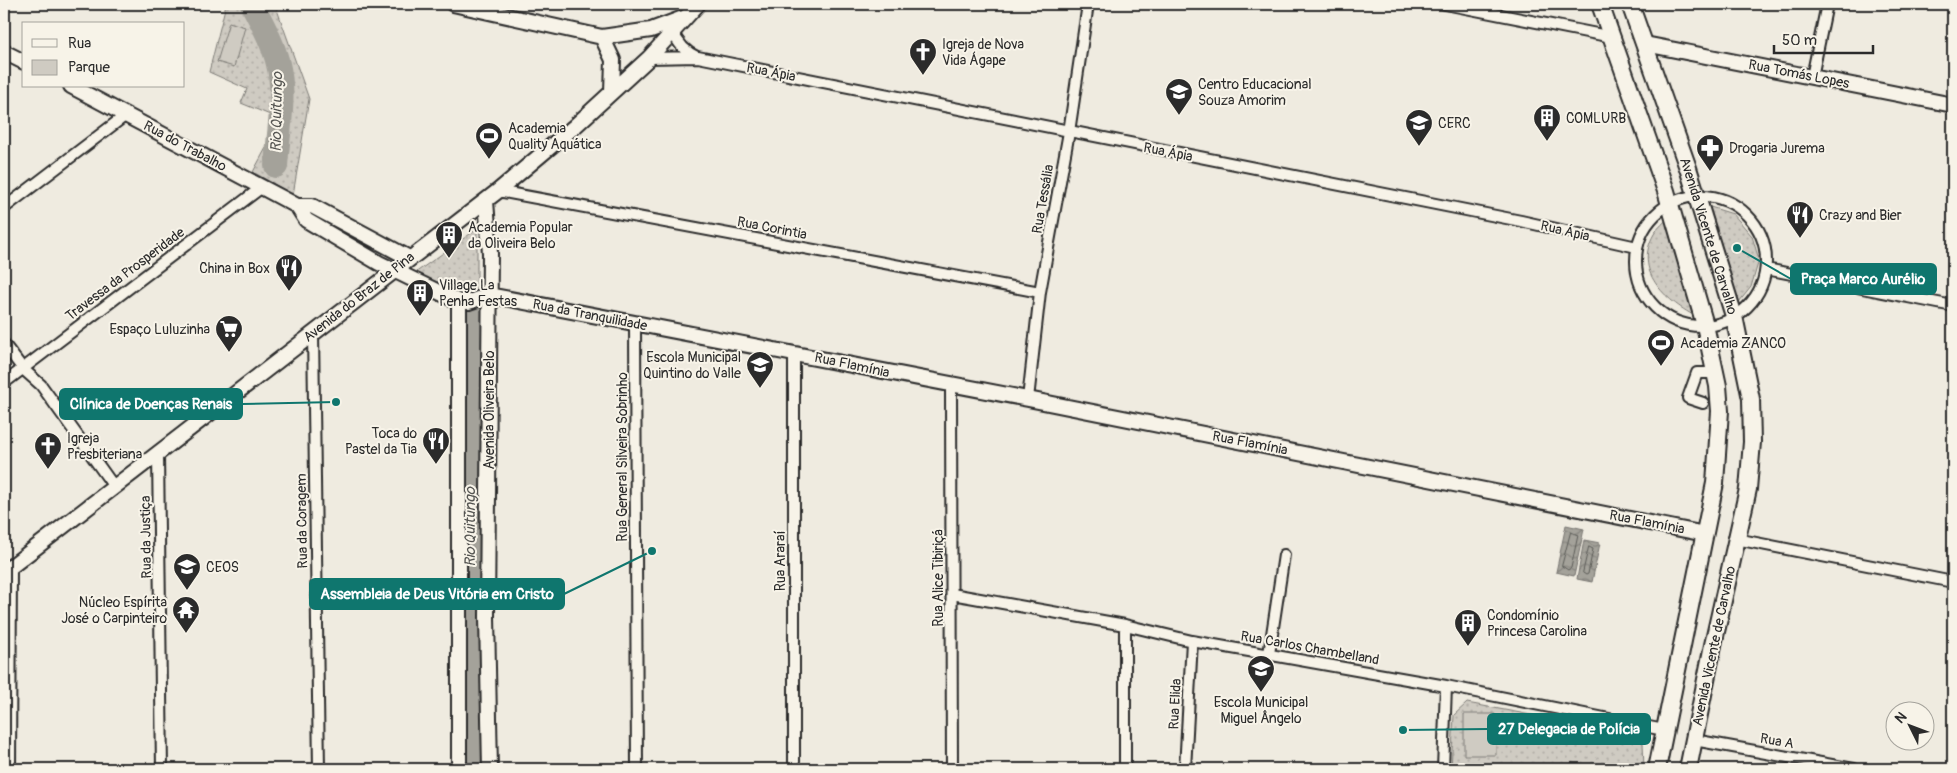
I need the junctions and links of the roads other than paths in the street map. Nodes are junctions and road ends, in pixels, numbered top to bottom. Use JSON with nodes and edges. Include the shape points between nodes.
{"nodes":[{"id":1,"x":453,"y":4,"type":"edge"},
{"id":2,"x":698,"y":4,"type":"edge"},
{"id":3,"x":1088,"y":4,"type":"edge"},
{"id":4,"x":1445,"y":4,"type":"edge"},
{"id":5,"x":1600,"y":4,"type":"edge"},
{"id":6,"x":1630,"y":4,"type":"edge"},
{"id":7,"x":1826,"y":4,"type":"edge"},
{"id":8,"x":686,"y":17,"type":"junction"},
{"id":9,"x":673,"y":32,"type":"junction"},
{"id":10,"x":602,"y":37,"type":"junction"},
{"id":11,"x":1612,"y":37,"type":"junction"},
{"id":12,"x":1645,"y":44,"type":"junction"},
{"id":13,"x":4,"y":52,"type":"edge"},
{"id":14,"x":698,"y":57,"type":"junction"},
{"id":15,"x":650,"y":58,"type":"junction"},
{"id":16,"x":22,"y":61,"type":"edge"},
{"id":17,"x":1812,"y":77,"type":"junction"},
{"id":18,"x":75,"y":88,"type":"edge"},
{"id":19,"x":612,"y":92,"type":"junction"},
{"id":20,"x":1953,"y":105,"type":"edge"},
{"id":21,"x":126,"y":114,"type":"junction"},
{"id":22,"x":1069,"y":132,"type":"junction"},
{"id":23,"x":262,"y":187,"type":"junction"},
{"id":24,"x":498,"y":191,"type":"junction"},
{"id":25,"x":1696,"y":197,"type":"junction"},
{"id":26,"x":486,"y":201,"type":"junction"},
{"id":27,"x":1670,"y":205,"type":"junction"},
{"id":28,"x":297,"y":206,"type":"junction"},
{"id":29,"x":4,"y":208,"type":"edge"},
{"id":30,"x":1637,"y":247,"type":"junction"},
{"id":31,"x":409,"y":258,"type":"junction"},
{"id":32,"x":1766,"y":269,"type":"junction"},
{"id":33,"x":394,"y":270,"type":"junction"},
{"id":34,"x":1040,"y":292,"type":"junction"},
{"id":35,"x":489,"y":295,"type":"junction"},
{"id":36,"x":459,"y":302,"type":"junction"},
{"id":37,"x":1953,"y":306,"type":"edge"},
{"id":38,"x":1734,"y":316,"type":"junction"},
{"id":39,"x":635,"y":324,"type":"junction"},
{"id":40,"x":1704,"y":325,"type":"junction"},
{"id":41,"x":313,"y":332,"type":"junction"},
{"id":42,"x":4,"y":344,"type":"edge"},
{"id":43,"x":794,"y":353,"type":"junction"},
{"id":44,"x":23,"y":369,"type":"junction"},
{"id":45,"x":1715,"y":373,"type":"junction"},
{"id":46,"x":4,"y":383,"type":"edge"},
{"id":47,"x":951,"y":386,"type":"junction"},
{"id":48,"x":1028,"y":399,"type":"junction"},
{"id":49,"x":1703,"y":403,"type":"dead end"},
{"id":50,"x":158,"y":455,"type":"junction"},
{"id":51,"x":115,"y":488,"type":"junction"},
{"id":52,"x":1705,"y":534,"type":"junction"},
{"id":53,"x":1736,"y":539,"type":"junction"},
{"id":54,"x":1284,"y":555,"type":"dead end"},
{"id":55,"x":7,"y":570,"type":"edge"},
{"id":56,"x":1953,"y":582,"type":"edge"},
{"id":57,"x":952,"y":594,"type":"junction"},
{"id":58,"x":1125,"y":625,"type":"junction"},
{"id":59,"x":1192,"y":641,"type":"junction"},
{"id":60,"x":1269,"y":654,"type":"junction"},
{"id":61,"x":1446,"y":686,"type":"junction"},
{"id":62,"x":1664,"y":730,"type":"junction"},
{"id":63,"x":1694,"y":740,"type":"junction"},
{"id":64,"x":10,"y":769,"type":"edge"},
{"id":65,"x":162,"y":769,"type":"edge"},
{"id":66,"x":319,"y":769,"type":"edge"},
{"id":67,"x":459,"y":769,"type":"edge"},
{"id":68,"x":490,"y":769,"type":"edge"},
{"id":69,"x":637,"y":769,"type":"edge"},
{"id":70,"x":794,"y":769,"type":"edge"},
{"id":71,"x":952,"y":769,"type":"edge"},
{"id":72,"x":1125,"y":769,"type":"edge"},
{"id":73,"x":1185,"y":769,"type":"edge"},
{"id":74,"x":1443,"y":769,"type":"edge"},
{"id":75,"x":1657,"y":769,"type":"edge"},
{"id":76,"x":1688,"y":769,"type":"edge"},
{"id":77,"x":1854,"y":769,"type":"edge"}],
"edges":[{"from":1,"to":10,"type":"street"},
{"from":2,"to":8,"type":"street","name":"Avenida do Braz de Pina"},
{"from":3,"to":22,"type":"street","name":"Rua Tessália"},
{"from":4,"to":11,"type":"street"},
{"from":5,"to":11,"type":"main road","name":"Avenida Vicente de Carvalho"},
{"from":6,"to":12,"type":"main road","name":"Avenida Vicente de Carvalho"},
{"from":7,"to":17,"type":"street"},
{"from":8,"to":9,"type":"street","name":"Avenida do Braz de Pina"},
{"from":8,"to":10,"type":"street","via":[[651,30]]},
{"from":9,"to":14,"type":"street","name":"Rua Ápia","via":[[681,46]]},
{"from":9,"to":15,"type":"street","name":"Avenida do Braz de Pina"},
{"from":10,"to":19,"type":"street","via":[[613,60]]},
{"from":11,"to":27,"type":"main road","name":"Avenida Vicente de Carvalho"},
{"from":12,"to":17,"type":"street","name":"Rua Tomás Lopes"},
{"from":12,"to":25,"type":"main road","name":"Avenida Vicente de Carvalho"},
{"from":13,"to":16,"type":"street"},
{"from":14,"to":15,"type":"street","name":"Rua Ápia"},
{"from":14,"to":22,"type":"street","name":"Rua Ápia"},
{"from":15,"to":19,"type":"street","name":"Avenida do Braz de Pina"},
{"from":17,"to":20,"type":"street","name":"Rua Tomás Lopes"},
{"from":18,"to":21,"type":"street","name":"Rua do Trabalho"},
{"from":19,"to":24,"type":"street","name":"Avenida do Braz de Pina"},
{"from":21,"to":23,"type":"street","name":"Rua do Trabalho"},
{"from":21,"to":29,"type":"street"},
{"from":22,"to":30,"type":"street","name":"Rua Ápia"},
{"from":22,"to":34,"type":"street","name":"Rua Tessália"},
{"from":23,"to":28,"type":"street","name":"Rua do Trabalho"},
{"from":23,"to":44,"type":"street","name":"Travessa da Prosperidade"},
{"from":24,"to":26,"type":"street","name":"Avenida do Braz de Pina"},
{"from":24,"to":34,"type":"street","name":"Rua Corintia"},
{"from":25,"to":27,"type":"street"},
{"from":25,"to":32,"type":"street","via":[[1728,202],[1749,216],[1762,236]]},
{"from":25,"to":38,"type":"main road","name":"Avenida Vicente de Carvalho"},
{"from":26,"to":31,"type":"street","name":"Avenida do Braz de Pina"},
{"from":26,"to":35,"type":"street","name":"Avenida Oliveira Belo"},
{"from":27,"to":30,"type":"street","via":[[1655,216]]},
{"from":27,"to":40,"type":"main road","name":"Avenida Vicente de Carvalho"},
{"from":28,"to":31,"type":"street","name":"Rua do Trabalho","via":[[312,206]]},
{"from":28,"to":33,"type":"street","name":"Rua do Trabalho","via":[[306,220]]},
{"from":30,"to":40,"type":"street","via":[[1638,282],[1657,310],[1671,319]]},
{"from":31,"to":33,"type":"street","name":"Avenida do Braz de Pina"},
{"from":32,"to":37,"type":"street"},
{"from":32,"to":38,"type":"street","via":[[1750,304]]},
{"from":33,"to":36,"type":"street"},
{"from":33,"to":41,"type":"street","name":"Avenida do Braz de Pina"},
{"from":34,"to":48,"type":"street","name":"Rua Tessália"},
{"from":35,"to":36,"type":"street","name":"Rua da Tranquilidade"},
{"from":35,"to":39,"type":"street","name":"Rua da Tranquilidade"},
{"from":35,"to":68,"type":"street","name":"Avenida Oliveira Belo","via":[[487,617]]},
{"from":36,"to":67,"type":"street"},
{"from":38,"to":40,"type":"street"},
{"from":38,"to":53,"type":"main road","name":"Avenida Vicente de Carvalho","via":[[1751,398],[1752,442],[1748,489]]},
{"from":39,"to":43,"type":"street","name":"Rua da Tranquilidade"},
{"from":39,"to":69,"type":"street","name":"Rua General Silveira Sobrinho"},
{"from":40,"to":45,"type":"main road","name":"Avenida Vicente de Carvalho"},
{"from":41,"to":50,"type":"street","name":"Avenida do Braz de Pina"},
{"from":41,"to":66,"type":"street","name":"Rua da Coragem"},
{"from":42,"to":44,"type":"street"},
{"from":43,"to":47,"type":"street","name":"Rua Flamínia"},
{"from":43,"to":70,"type":"street","name":"Rua Araraí"},
{"from":44,"to":46,"type":"street","name":"Travessa da Prosperidade"},
{"from":44,"to":51,"type":"street","via":[[41,385]]},
{"from":45,"to":49,"type":"street","via":[[1697,373],[1688,398]]},
{"from":45,"to":52,"type":"main road","name":"Avenida Vicente de Carvalho","via":[[1720,411],[1718,456]]},
{"from":47,"to":48,"type":"street","name":"Rua Flamínia"},
{"from":47,"to":57,"type":"street","name":"Rua Alice Tibiriçá"},
{"from":48,"to":52,"type":"street","name":"Rua Flamínia"},
{"from":50,"to":51,"type":"street","name":"Avenida do Braz de Pina"},
{"from":50,"to":65,"type":"street","name":"Rua da Justiça"},
{"from":51,"to":55,"type":"street","name":"Avenida do Braz de Pina"},
{"from":52,"to":62,"type":"main road","name":"Avenida Vicente de Carvalho"},
{"from":53,"to":56,"type":"street"},
{"from":53,"to":63,"type":"main road","name":"Avenida Vicente de Carvalho"},
{"from":54,"to":60,"type":"street"},
{"from":55,"to":64,"type":"street"},
{"from":57,"to":58,"type":"street","name":"Rua Carlos Chambelland"},
{"from":57,"to":71,"type":"street","name":"Rua Alice Tibiriçá"},
{"from":58,"to":59,"type":"street","name":"Rua Carlos Chambelland"},
{"from":58,"to":72,"type":"street"},
{"from":59,"to":60,"type":"street","name":"Rua Carlos Chambelland"},
{"from":59,"to":73,"type":"street","name":"Rua Elida"},
{"from":60,"to":61,"type":"street","name":"Rua Carlos Chambelland"},
{"from":61,"to":62,"type":"street","name":"Rua Carlos Chambelland"},
{"from":61,"to":74,"type":"street"},
{"from":62,"to":75,"type":"main road","name":"Avenida Vicente de Carvalho"},
{"from":63,"to":76,"type":"main road","name":"Avenida Vicente de Carvalho"},
{"from":63,"to":77,"type":"street","name":"Rua A"}]}
